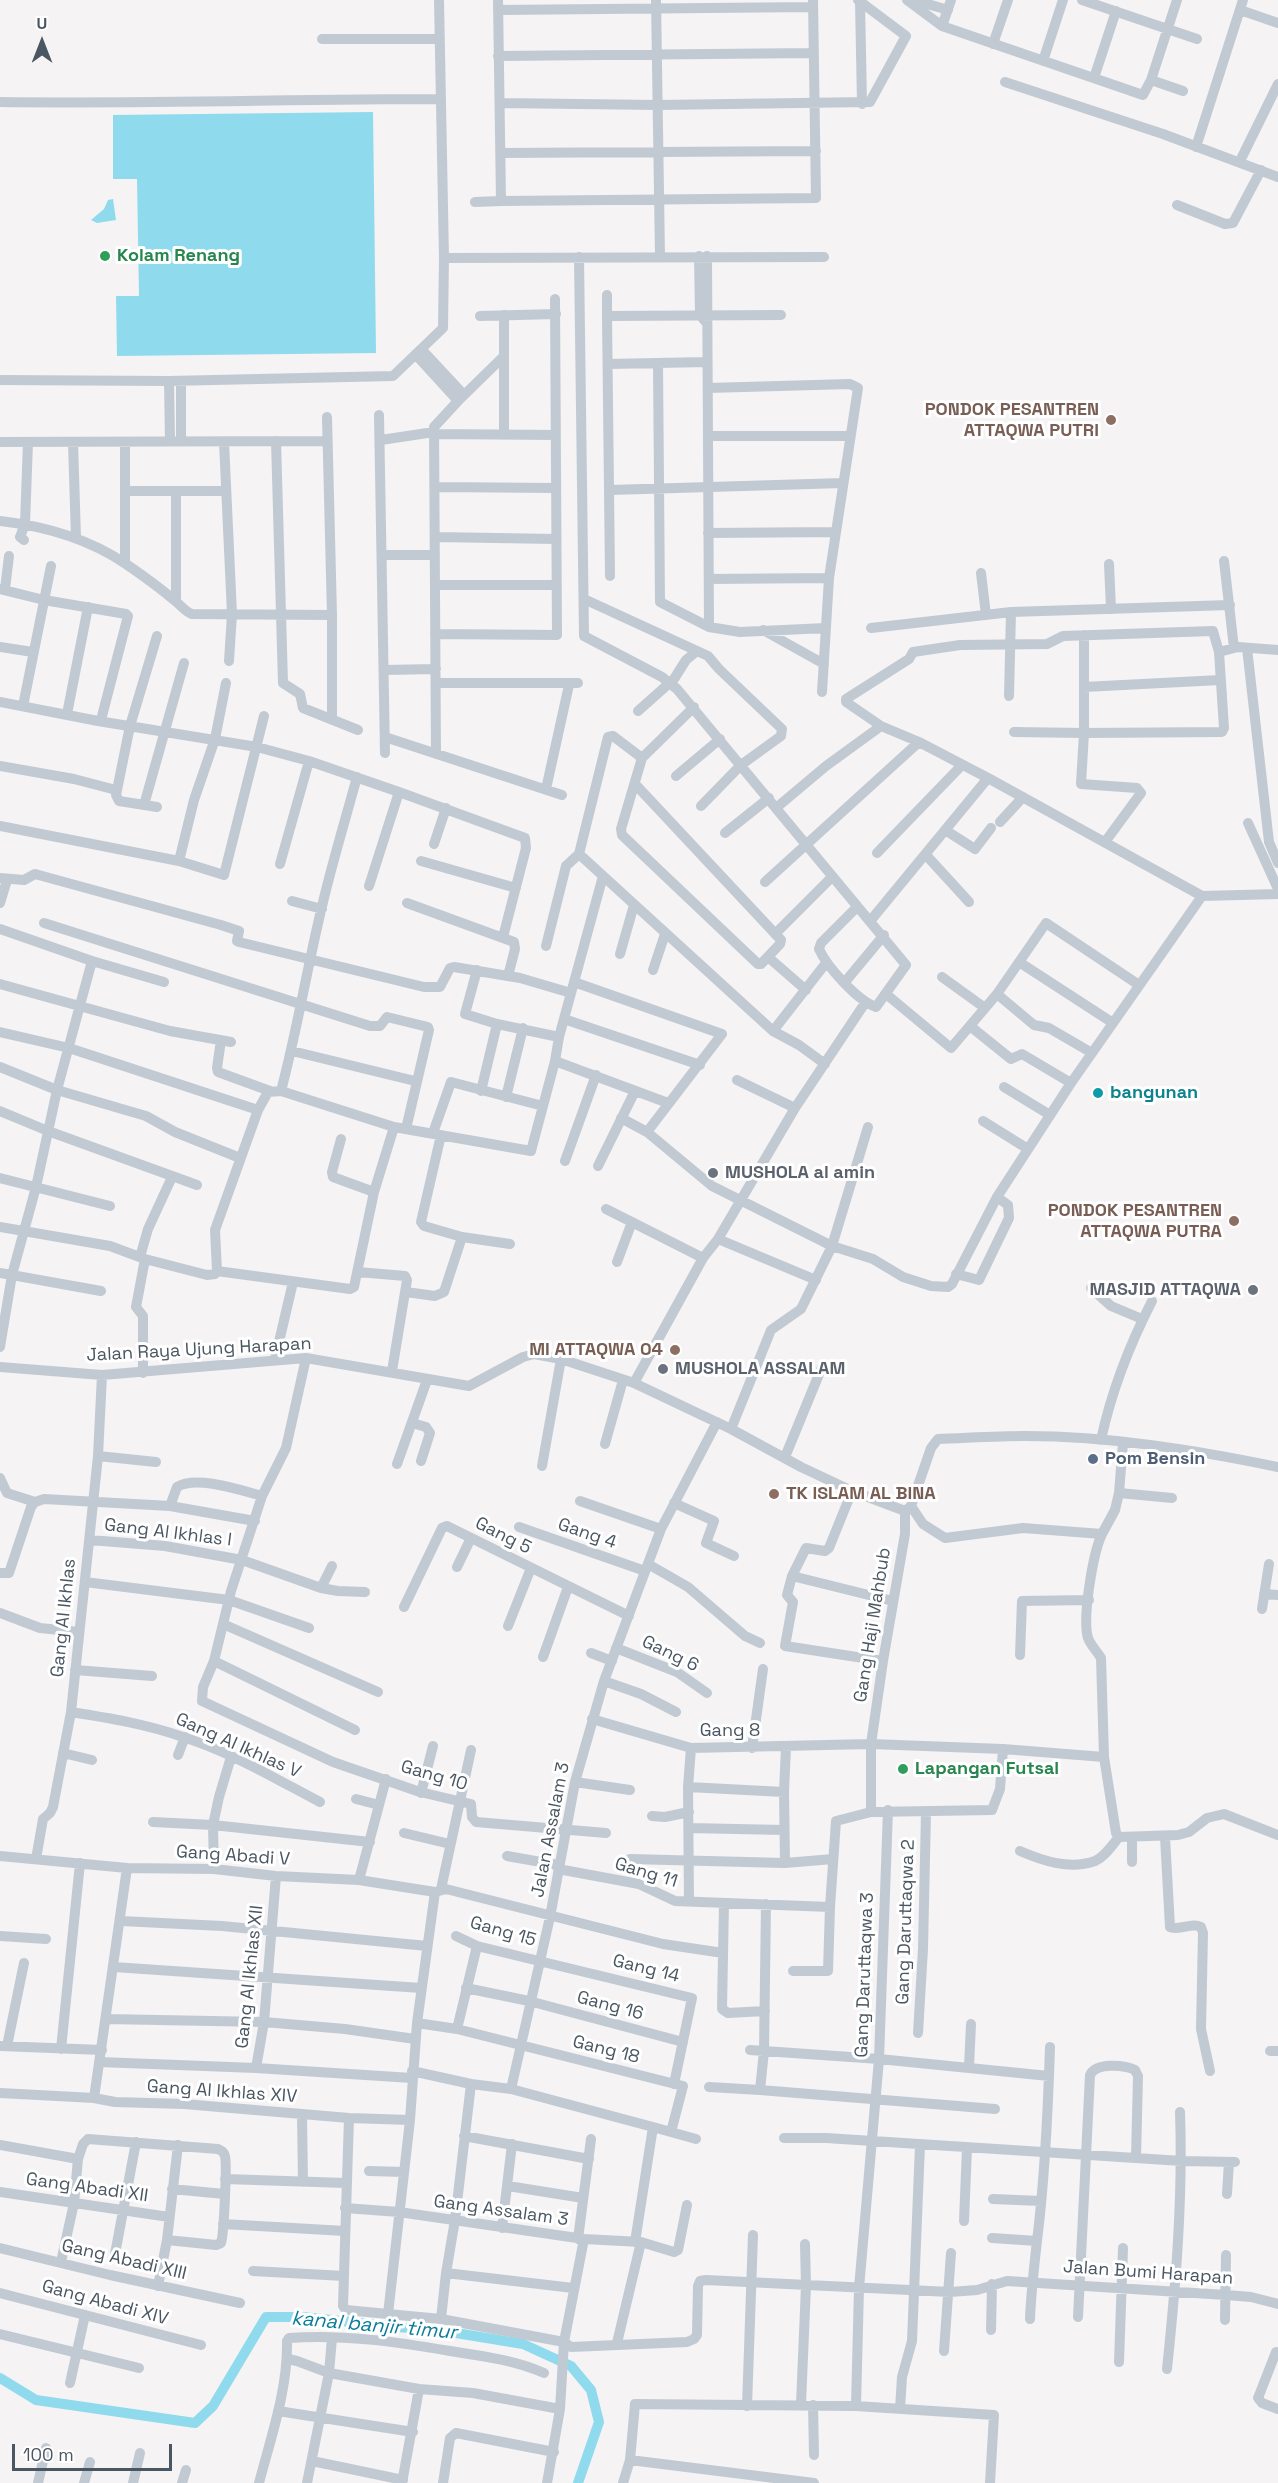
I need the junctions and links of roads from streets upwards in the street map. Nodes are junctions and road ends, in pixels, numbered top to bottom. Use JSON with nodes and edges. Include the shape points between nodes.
{"nodes":[{"id":1,"x":439,"y":0,"type":"edge"},
{"id":2,"x":1008,"y":0,"type":"edge"},
{"id":3,"x":1063,"y":0,"type":"edge"},
{"id":4,"x":1082,"y":0,"type":"edge"},
{"id":5,"x":1177,"y":0,"type":"edge"},
{"id":6,"x":859,"y":1,"type":"edge"},
{"id":7,"x":910,"y":2,"type":"edge"},
{"id":8,"x":813,"y":4,"type":"edge"},
{"id":9,"x":498,"y":5,"type":"edge"},
{"id":10,"x":656,"y":5,"type":"edge"},
{"id":11,"x":949,"y":5,"type":"edge"},
{"id":12,"x":1241,"y":5,"type":"edge"},
{"id":13,"x":1116,"y":11,"type":"junction"},
{"id":14,"x":1278,"y":23,"type":"edge"},
{"id":15,"x":942,"y":26,"type":"junction"},
{"id":16,"x":1167,"y":29,"type":"junction"},
{"id":17,"x":322,"y":39,"type":"dead end"},
{"id":18,"x":439,"y":39,"type":"junction"},
{"id":19,"x":1197,"y":39,"type":"dead end"},
{"id":20,"x":993,"y":44,"type":"junction"},
{"id":21,"x":814,"y":53,"type":"junction"},
{"id":22,"x":657,"y":55,"type":"junction"},
{"id":23,"x":498,"y":56,"type":"junction"},
{"id":24,"x":1043,"y":61,"type":"junction"},
{"id":25,"x":1094,"y":78,"type":"junction"},
{"id":26,"x":1151,"y":80,"type":"junction"},
{"id":27,"x":1005,"y":82,"type":"dead end"},
{"id":28,"x":1278,"y":84,"type":"edge"},
{"id":29,"x":1183,"y":92,"type":"dead end"},
{"id":30,"x":439,"y":99,"type":"junction"},
{"id":31,"x":0,"y":102,"type":"edge"},
{"id":32,"x":500,"y":103,"type":"junction"},
{"id":33,"x":815,"y":104,"type":"junction"},
{"id":34,"x":862,"y":104,"type":"junction"},
{"id":35,"x":658,"y":105,"type":"junction"},
{"id":36,"x":1196,"y":147,"type":"junction"},
{"id":37,"x":658,"y":152,"type":"junction"},
{"id":38,"x":816,"y":152,"type":"junction"},
{"id":39,"x":501,"y":153,"type":"junction"},
{"id":40,"x":1240,"y":161,"type":"junction"},
{"id":41,"x":1261,"y":170,"type":"junction"},
{"id":42,"x":1278,"y":177,"type":"edge"},
{"id":43,"x":501,"y":201,"type":"junction"},
{"id":44,"x":659,"y":201,"type":"junction"},
{"id":45,"x":475,"y":202,"type":"dead end"},
{"id":46,"x":1177,"y":205,"type":"dead end"},
{"id":47,"x":660,"y":256,"type":"junction"},
{"id":48,"x":703,"y":256,"type":"junction"},
{"id":49,"x":579,"y":257,"type":"junction"},
{"id":50,"x":824,"y":257,"type":"dead end"},
{"id":51,"x":444,"y":258,"type":"junction"},
{"id":52,"x":607,"y":295,"type":"dead end"},
{"id":53,"x":555,"y":299,"type":"dead end"},
{"id":54,"x":556,"y":314,"type":"junction"},
{"id":55,"x":504,"y":315,"type":"junction"},
{"id":56,"x":781,"y":315,"type":"dead end"},
{"id":57,"x":480,"y":316,"type":"dead end"},
{"id":58,"x":607,"y":316,"type":"junction"},
{"id":59,"x":705,"y":318,"type":"junction"},
{"id":60,"x":419,"y":353,"type":"junction"},
{"id":61,"x":503,"y":357,"type":"junction"},
{"id":62,"x":707,"y":362,"type":"junction"},
{"id":63,"x":658,"y":363,"type":"junction"},
{"id":64,"x":608,"y":364,"type":"junction"},
{"id":65,"x":0,"y":380,"type":"edge"},
{"id":66,"x":169,"y":381,"type":"junction"},
{"id":67,"x":181,"y":381,"type":"junction"},
{"id":68,"x":708,"y":388,"type":"junction"},
{"id":69,"x":461,"y":398,"type":"junction"},
{"id":70,"x":379,"y":415,"type":"dead end"},
{"id":71,"x":327,"y":417,"type":"dead end"},
{"id":72,"x":434,"y":433,"type":"junction"},
{"id":73,"x":504,"y":435,"type":"junction"},
{"id":74,"x":555,"y":435,"type":"junction"},
{"id":75,"x":850,"y":435,"type":"junction"},
{"id":76,"x":708,"y":436,"type":"junction"},
{"id":77,"x":381,"y":440,"type":"junction"},
{"id":78,"x":125,"y":441,"type":"junction"},
{"id":79,"x":176,"y":441,"type":"junction"},
{"id":80,"x":276,"y":441,"type":"junction"},
{"id":81,"x":327,"y":441,"type":"junction"},
{"id":82,"x":0,"y":442,"type":"edge"},
{"id":83,"x":28,"y":442,"type":"junction"},
{"id":84,"x":74,"y":442,"type":"junction"},
{"id":85,"x":224,"y":442,"type":"junction"},
{"id":86,"x":843,"y":483,"type":"junction"},
{"id":87,"x":435,"y":487,"type":"junction"},
{"id":88,"x":708,"y":487,"type":"junction"},
{"id":89,"x":555,"y":488,"type":"junction"},
{"id":90,"x":659,"y":488,"type":"junction"},
{"id":91,"x":610,"y":490,"type":"junction"},
{"id":92,"x":125,"y":491,"type":"junction"},
{"id":93,"x":226,"y":491,"type":"junction"},
{"id":94,"x":176,"y":492,"type":"junction"},
{"id":95,"x":0,"y":521,"type":"edge"},
{"id":96,"x":25,"y":524,"type":"junction"},
{"id":97,"x":836,"y":532,"type":"junction"},
{"id":98,"x":708,"y":533,"type":"junction"},
{"id":99,"x":435,"y":537,"type":"junction"},
{"id":100,"x":76,"y":538,"type":"junction"},
{"id":101,"x":556,"y":539,"type":"junction"},
{"id":102,"x":24,"y":540,"type":"dead end"},
{"id":103,"x":382,"y":555,"type":"junction"},
{"id":104,"x":435,"y":555,"type":"junction"},
{"id":105,"x":9,"y":556,"type":"dead end"},
{"id":106,"x":1224,"y":561,"type":"dead end"},
{"id":107,"x":125,"y":563,"type":"junction"},
{"id":108,"x":1109,"y":564,"type":"dead end"},
{"id":109,"x":51,"y":566,"type":"dead end"},
{"id":110,"x":981,"y":573,"type":"dead end"},
{"id":111,"x":610,"y":576,"type":"dead end"},
{"id":112,"x":830,"y":578,"type":"junction"},
{"id":113,"x":709,"y":579,"type":"junction"},
{"id":114,"x":435,"y":585,"type":"junction"},
{"id":115,"x":556,"y":585,"type":"junction"},
{"id":116,"x":2,"y":589,"type":"edge"},
{"id":117,"x":584,"y":599,"type":"junction"},
{"id":118,"x":44,"y":600,"type":"junction"},
{"id":119,"x":176,"y":601,"type":"junction"},
{"id":120,"x":1230,"y":605,"type":"junction"},
{"id":121,"x":88,"y":608,"type":"junction"},
{"id":122,"x":1112,"y":609,"type":"junction"},
{"id":123,"x":1011,"y":612,"type":"junction"},
{"id":124,"x":231,"y":614,"type":"junction"},
{"id":125,"x":282,"y":615,"type":"junction"},
{"id":126,"x":332,"y":615,"type":"junction"},
{"id":127,"x":986,"y":615,"type":"junction"},
{"id":128,"x":709,"y":627,"type":"junction"},
{"id":129,"x":826,"y":628,"type":"junction"},
{"id":130,"x":871,"y":628,"type":"dead end"},
{"id":131,"x":763,"y":630,"type":"junction"},
{"id":132,"x":435,"y":634,"type":"junction"},
{"id":133,"x":1084,"y":635,"type":"junction"},
{"id":134,"x":157,"y":636,"type":"dead end"},
{"id":135,"x":1010,"y":645,"type":"junction"},
{"id":136,"x":0,"y":647,"type":"edge"},
{"id":137,"x":1241,"y":648,"type":"junction"},
{"id":138,"x":1278,"y":650,"type":"edge"},
{"id":139,"x":698,"y":651,"type":"junction"},
{"id":140,"x":33,"y":652,"type":"junction"},
{"id":141,"x":1219,"y":652,"type":"junction"},
{"id":142,"x":229,"y":661,"type":"dead end"},
{"id":143,"x":184,"y":663,"type":"dead end"},
{"id":144,"x":824,"y":664,"type":"junction"},
{"id":145,"x":436,"y":669,"type":"junction"},
{"id":146,"x":384,"y":670,"type":"junction"},
{"id":147,"x":1220,"y":680,"type":"junction"},
{"id":148,"x":226,"y":683,"type":"dead end"},
{"id":149,"x":436,"y":683,"type":"junction"},
{"id":150,"x":670,"y":683,"type":"junction"},
{"id":151,"x":1084,"y":687,"type":"junction"},
{"id":152,"x":822,"y":692,"type":"dead end"},
{"id":153,"x":1009,"y":696,"type":"dead end"},
{"id":154,"x":0,"y":702,"type":"edge"},
{"id":155,"x":23,"y":706,"type":"junction"},
{"id":156,"x":694,"y":707,"type":"junction"},
{"id":157,"x":638,"y":711,"type":"dead end"},
{"id":158,"x":67,"y":714,"type":"junction"},
{"id":159,"x":264,"y":716,"type":"dead end"},
{"id":160,"x":100,"y":720,"type":"junction"},
{"id":161,"x":332,"y":720,"type":"junction"},
{"id":162,"x":130,"y":726,"type":"junction"},
{"id":163,"x":881,"y":726,"type":"junction"},
{"id":164,"x":358,"y":730,"type":"dead end"},
{"id":165,"x":165,"y":731,"type":"junction"},
{"id":166,"x":1014,"y":732,"type":"dead end"},
{"id":167,"x":1084,"y":733,"type":"junction"},
{"id":168,"x":385,"y":737,"type":"junction"},
{"id":169,"x":720,"y":738,"type":"junction"},
{"id":170,"x":215,"y":739,"type":"junction"},
{"id":171,"x":919,"y":742,"type":"junction"},
{"id":172,"x":257,"y":747,"type":"junction"},
{"id":173,"x":385,"y":753,"type":"dead end"},
{"id":174,"x":436,"y":754,"type":"junction"},
{"id":175,"x":642,"y":759,"type":"junction"},
{"id":176,"x":309,"y":761,"type":"junction"},
{"id":177,"x":741,"y":765,"type":"junction"},
{"id":178,"x":962,"y":765,"type":"junction"},
{"id":179,"x":0,"y":766,"type":"edge"},
{"id":180,"x":676,"y":776,"type":"dead end"},
{"id":181,"x":357,"y":777,"type":"junction"},
{"id":182,"x":988,"y":778,"type":"junction"},
{"id":183,"x":635,"y":784,"type":"junction"},
{"id":184,"x":546,"y":789,"type":"junction"},
{"id":185,"x":116,"y":790,"type":"junction"},
{"id":186,"x":399,"y":792,"type":"junction"},
{"id":187,"x":562,"y":795,"type":"dead end"},
{"id":188,"x":1023,"y":797,"type":"junction"},
{"id":189,"x":769,"y":798,"type":"junction"},
{"id":190,"x":144,"y":805,"type":"junction"},
{"id":191,"x":701,"y":806,"type":"dead end"},
{"id":192,"x":157,"y":807,"type":"dead end"},
{"id":193,"x":446,"y":808,"type":"junction"},
{"id":194,"x":776,"y":808,"type":"junction"},
{"id":195,"x":1248,"y":823,"type":"dead end"},
{"id":196,"x":0,"y":826,"type":"edge"},
{"id":197,"x":945,"y":830,"type":"junction"},
{"id":198,"x":724,"y":834,"type":"dead end"},
{"id":199,"x":1105,"y":842,"type":"junction"},
{"id":200,"x":434,"y":844,"type":"dead end"},
{"id":201,"x":805,"y":844,"type":"junction"},
{"id":202,"x":877,"y":853,"type":"dead end"},
{"id":203,"x":579,"y":854,"type":"junction"},
{"id":204,"x":926,"y":855,"type":"junction"},
{"id":205,"x":179,"y":861,"type":"junction"},
{"id":206,"x":421,"y":861,"type":"dead end"},
{"id":207,"x":1278,"y":863,"type":"edge"},
{"id":208,"x":280,"y":864,"type":"dead end"},
{"id":209,"x":603,"y":876,"type":"junction"},
{"id":210,"x":832,"y":877,"type":"junction"},
{"id":211,"x":3,"y":879,"type":"edge"},
{"id":212,"x":765,"y":882,"type":"dead end"},
{"id":213,"x":369,"y":886,"type":"dead end"},
{"id":214,"x":516,"y":888,"type":"junction"},
{"id":215,"x":1278,"y":889,"type":"edge"},
{"id":216,"x":1278,"y":894,"type":"edge"},
{"id":217,"x":1202,"y":896,"type":"junction"},
{"id":218,"x":292,"y":901,"type":"dead end"},
{"id":219,"x":969,"y":902,"type":"dead end"},
{"id":220,"x":0,"y":903,"type":"edge"},
{"id":221,"x":407,"y":903,"type":"dead end"},
{"id":222,"x":634,"y":905,"type":"junction"},
{"id":223,"x":857,"y":907,"type":"junction"},
{"id":224,"x":322,"y":909,"type":"junction"},
{"id":225,"x":871,"y":920,"type":"junction"},
{"id":226,"x":44,"y":923,"type":"dead end"},
{"id":227,"x":0,"y":929,"type":"edge"},
{"id":228,"x":664,"y":934,"type":"junction"},
{"id":229,"x":775,"y":934,"type":"junction"},
{"id":230,"x":884,"y":935,"type":"junction"},
{"id":231,"x":503,"y":937,"type":"junction"},
{"id":232,"x":546,"y":946,"type":"dead end"},
{"id":233,"x":620,"y":954,"type":"dead end"},
{"id":234,"x":768,"y":957,"type":"junction"},
{"id":235,"x":310,"y":959,"type":"junction"},
{"id":236,"x":92,"y":961,"type":"junction"},
{"id":237,"x":1019,"y":962,"type":"junction"},
{"id":238,"x":826,"y":963,"type":"junction"},
{"id":239,"x":477,"y":970,"type":"junction"},
{"id":240,"x":653,"y":970,"type":"dead end"},
{"id":241,"x":508,"y":976,"type":"junction"},
{"id":242,"x":942,"y":977,"type":"dead end"},
{"id":243,"x":164,"y":982,"type":"dead end"},
{"id":244,"x":574,"y":982,"type":"junction"},
{"id":245,"x":845,"y":982,"type":"junction"},
{"id":246,"x":0,"y":984,"type":"edge"},
{"id":247,"x":1139,"y":986,"type":"junction"},
{"id":248,"x":807,"y":990,"type":"junction"},
{"id":249,"x":571,"y":993,"type":"junction"},
{"id":250,"x":886,"y":994,"type":"junction"},
{"id":251,"x":998,"y":994,"type":"junction"},
{"id":252,"x":300,"y":1003,"type":"junction"},
{"id":253,"x":865,"y":1003,"type":"junction"},
{"id":254,"x":80,"y":1006,"type":"junction"},
{"id":255,"x":985,"y":1008,"type":"junction"},
{"id":256,"x":564,"y":1019,"type":"junction"},
{"id":257,"x":1113,"y":1023,"type":"junction"},
{"id":258,"x":497,"y":1024,"type":"junction"},
{"id":259,"x":970,"y":1026,"type":"junction"},
{"id":260,"x":523,"y":1028,"type":"junction"},
{"id":261,"x":773,"y":1031,"type":"junction"},
{"id":262,"x":0,"y":1032,"type":"edge"},
{"id":263,"x":559,"y":1037,"type":"junction"},
{"id":264,"x":69,"y":1048,"type":"junction"},
{"id":265,"x":292,"y":1051,"type":"junction"},
{"id":266,"x":1092,"y":1053,"type":"junction"},
{"id":267,"x":555,"y":1062,"type":"junction"},
{"id":268,"x":825,"y":1064,"type":"junction"},
{"id":269,"x":700,"y":1065,"type":"junction"},
{"id":270,"x":0,"y":1067,"type":"edge"},
{"id":271,"x":596,"y":1075,"type":"junction"},
{"id":272,"x":737,"y":1080,"type":"dead end"},
{"id":273,"x":416,"y":1082,"type":"junction"},
{"id":274,"x":1071,"y":1083,"type":"junction"},
{"id":275,"x":1004,"y":1087,"type":"dead end"},
{"id":276,"x":57,"y":1090,"type":"junction"},
{"id":277,"x":481,"y":1090,"type":"junction"},
{"id":278,"x":635,"y":1090,"type":"junction"},
{"id":279,"x":275,"y":1091,"type":"junction"},
{"id":280,"x":506,"y":1097,"type":"junction"},
{"id":281,"x":668,"y":1103,"type":"junction"},
{"id":282,"x":543,"y":1106,"type":"junction"},
{"id":283,"x":795,"y":1108,"type":"junction"},
{"id":284,"x":258,"y":1110,"type":"junction"},
{"id":285,"x":0,"y":1111,"type":"edge"},
{"id":286,"x":1050,"y":1115,"type":"junction"},
{"id":287,"x":621,"y":1118,"type":"junction"},
{"id":288,"x":983,"y":1121,"type":"dead end"},
{"id":289,"x":868,"y":1127,"type":"dead end"},
{"id":290,"x":400,"y":1128,"type":"junction"},
{"id":291,"x":48,"y":1131,"type":"junction"},
{"id":292,"x":647,"y":1132,"type":"junction"},
{"id":293,"x":437,"y":1134,"type":"junction"},
{"id":294,"x":341,"y":1139,"type":"dead end"},
{"id":295,"x":1028,"y":1149,"type":"junction"},
{"id":296,"x":240,"y":1158,"type":"junction"},
{"id":297,"x":565,"y":1161,"type":"dead end"},
{"id":298,"x":598,"y":1166,"type":"dead end"},
{"id":299,"x":171,"y":1177,"type":"junction"},
{"id":300,"x":0,"y":1178,"type":"edge"},
{"id":301,"x":197,"y":1185,"type":"dead end"},
{"id":302,"x":36,"y":1187,"type":"junction"},
{"id":303,"x":374,"y":1191,"type":"junction"},
{"id":304,"x":997,"y":1197,"type":"junction"},
{"id":305,"x":739,"y":1200,"type":"junction"},
{"id":306,"x":110,"y":1206,"type":"dead end"},
{"id":307,"x":606,"y":1209,"type":"dead end"},
{"id":308,"x":632,"y":1222,"type":"junction"},
{"id":309,"x":0,"y":1227,"type":"edge"},
{"id":310,"x":24,"y":1233,"type":"junction"},
{"id":311,"x":462,"y":1237,"type":"junction"},
{"id":312,"x":718,"y":1239,"type":"junction"},
{"id":313,"x":510,"y":1244,"type":"dead end"},
{"id":314,"x":832,"y":1246,"type":"junction"},
{"id":315,"x":143,"y":1258,"type":"junction"},
{"id":316,"x":704,"y":1258,"type":"junction"},
{"id":317,"x":617,"y":1262,"type":"dead end"},
{"id":318,"x":217,"y":1270,"type":"junction"},
{"id":319,"x":0,"y":1272,"type":"edge"},
{"id":320,"x":358,"y":1272,"type":"junction"},
{"id":321,"x":956,"y":1274,"type":"junction"},
{"id":322,"x":12,"y":1275,"type":"junction"},
{"id":323,"x":816,"y":1280,"type":"junction"},
{"id":324,"x":293,"y":1282,"type":"junction"},
{"id":325,"x":1092,"y":1288,"type":"dead end"},
{"id":326,"x":101,"y":1291,"type":"dead end"},
{"id":327,"x":406,"y":1292,"type":"junction"},
{"id":328,"x":1152,"y":1301,"type":"dead end"},
{"id":329,"x":1142,"y":1319,"type":"junction"},
{"id":330,"x":0,"y":1347,"type":"edge"},
{"id":331,"x":306,"y":1358,"type":"junction"},
{"id":332,"x":275,"y":1359,"type":"junction"},
{"id":333,"x":561,"y":1359,"type":"junction"},
{"id":334,"x":0,"y":1367,"type":"edge"},
{"id":335,"x":822,"y":1367,"type":"dead end"},
{"id":336,"x":392,"y":1371,"type":"junction"},
{"id":337,"x":143,"y":1373,"type":"junction"},
{"id":338,"x":102,"y":1375,"type":"junction"},
{"id":339,"x":428,"y":1380,"type":"junction"},
{"id":340,"x":623,"y":1380,"type":"junction"},
{"id":341,"x":634,"y":1383,"type":"junction"},
{"id":342,"x":717,"y":1422,"type":"junction"},
{"id":343,"x":412,"y":1423,"type":"junction"},
{"id":344,"x":731,"y":1429,"type":"junction"},
{"id":345,"x":1101,"y":1440,"type":"junction"},
{"id":346,"x":1123,"y":1443,"type":"junction"},
{"id":347,"x":605,"y":1444,"type":"dead end"},
{"id":348,"x":98,"y":1456,"type":"junction"},
{"id":349,"x":785,"y":1457,"type":"junction"},
{"id":350,"x":422,"y":1461,"type":"dead end"},
{"id":351,"x":156,"y":1462,"type":"dead end"},
{"id":352,"x":397,"y":1464,"type":"dead end"},
{"id":353,"x":542,"y":1466,"type":"dead end"},
{"id":354,"x":1278,"y":1467,"type":"edge"},
{"id":355,"x":0,"y":1478,"type":"edge"},
{"id":356,"x":852,"y":1491,"type":"junction"},
{"id":357,"x":1119,"y":1492,"type":"junction"},
{"id":358,"x":262,"y":1496,"type":"junction"},
{"id":359,"x":1172,"y":1498,"type":"dead end"},
{"id":360,"x":94,"y":1501,"type":"junction"},
{"id":361,"x":580,"y":1501,"type":"dead end"},
{"id":362,"x":35,"y":1502,"type":"junction"},
{"id":363,"x":674,"y":1503,"type":"junction"},
{"id":364,"x":170,"y":1506,"type":"junction"},
{"id":365,"x":908,"y":1509,"type":"junction"},
{"id":366,"x":255,"y":1521,"type":"junction"},
{"id":367,"x":519,"y":1527,"type":"dead end"},
{"id":368,"x":661,"y":1529,"type":"junction"},
{"id":369,"x":1102,"y":1534,"type":"junction"},
{"id":370,"x":471,"y":1538,"type":"junction"},
{"id":371,"x":90,"y":1540,"type":"junction"},
{"id":372,"x":734,"y":1556,"type":"dead end"},
{"id":373,"x":242,"y":1560,"type":"junction"},
{"id":374,"x":1269,"y":1564,"type":"dead end"},
{"id":375,"x":332,"y":1566,"type":"dead end"},
{"id":376,"x":457,"y":1567,"type":"dead end"},
{"id":377,"x":646,"y":1567,"type":"junction"},
{"id":378,"x":531,"y":1568,"type":"junction"},
{"id":379,"x":0,"y":1572,"type":"edge"},
{"id":380,"x":792,"y":1576,"type":"junction"},
{"id":381,"x":85,"y":1582,"type":"junction"},
{"id":382,"x":568,"y":1587,"type":"junction"},
{"id":383,"x":321,"y":1588,"type":"junction"},
{"id":384,"x":365,"y":1592,"type":"dead end"},
{"id":385,"x":1264,"y":1594,"type":"junction"},
{"id":386,"x":1278,"y":1595,"type":"edge"},
{"id":387,"x":228,"y":1600,"type":"junction"},
{"id":388,"x":1089,"y":1600,"type":"junction"},
{"id":389,"x":893,"y":1601,"type":"junction"},
{"id":390,"x":404,"y":1607,"type":"dead end"},
{"id":391,"x":1262,"y":1609,"type":"dead end"},
{"id":392,"x":0,"y":1613,"type":"edge"},
{"id":393,"x":629,"y":1616,"type":"junction"},
{"id":394,"x":223,"y":1624,"type":"junction"},
{"id":395,"x":508,"y":1626,"type":"dead end"},
{"id":396,"x":309,"y":1628,"type":"dead end"},
{"id":397,"x":79,"y":1632,"type":"junction"},
{"id":398,"x":760,"y":1643,"type":"dead end"},
{"id":399,"x":616,"y":1648,"type":"junction"},
{"id":400,"x":591,"y":1653,"type":"dead end"},
{"id":401,"x":1020,"y":1655,"type":"dead end"},
{"id":402,"x":543,"y":1657,"type":"dead end"},
{"id":403,"x":214,"y":1661,"type":"junction"},
{"id":404,"x":612,"y":1661,"type":"junction"},
{"id":405,"x":883,"y":1661,"type":"junction"},
{"id":406,"x":763,"y":1669,"type":"dead end"},
{"id":407,"x":75,"y":1670,"type":"junction"},
{"id":408,"x":152,"y":1676,"type":"dead end"},
{"id":409,"x":604,"y":1681,"type":"junction"},
{"id":410,"x":378,"y":1692,"type":"dead end"},
{"id":411,"x":707,"y":1693,"type":"dead end"},
{"id":412,"x":71,"y":1712,"type":"junction"},
{"id":413,"x":676,"y":1712,"type":"dead end"},
{"id":414,"x":592,"y":1719,"type":"junction"},
{"id":415,"x":355,"y":1730,"type":"dead end"},
{"id":416,"x":185,"y":1737,"type":"junction"},
{"id":417,"x":871,"y":1744,"type":"junction"},
{"id":418,"x":433,"y":1746,"type":"dead end"},
{"id":419,"x":786,"y":1747,"type":"junction"},
{"id":420,"x":691,"y":1748,"type":"junction"},
{"id":421,"x":752,"y":1748,"type":"junction"},
{"id":422,"x":1003,"y":1749,"type":"junction"},
{"id":423,"x":471,"y":1750,"type":"dead end"},
{"id":424,"x":63,"y":1753,"type":"junction"},
{"id":425,"x":177,"y":1755,"type":"dead end"},
{"id":426,"x":231,"y":1757,"type":"junction"},
{"id":427,"x":1104,"y":1757,"type":"junction"},
{"id":428,"x":92,"y":1760,"type":"dead end"},
{"id":429,"x":386,"y":1779,"type":"junction"},
{"id":430,"x":575,"y":1782,"type":"junction"},
{"id":431,"x":688,"y":1787,"type":"junction"},
{"id":432,"x":630,"y":1790,"type":"dead end"},
{"id":433,"x":421,"y":1792,"type":"junction"},
{"id":434,"x":784,"y":1792,"type":"junction"},
{"id":435,"x":356,"y":1798,"type":"dead end"},
{"id":436,"x":459,"y":1801,"type":"junction"},
{"id":437,"x":320,"y":1802,"type":"dead end"},
{"id":438,"x":379,"y":1805,"type":"junction"},
{"id":439,"x":888,"y":1810,"type":"junction"},
{"id":440,"x":689,"y":1812,"type":"junction"},
{"id":441,"x":871,"y":1812,"type":"junction"},
{"id":442,"x":926,"y":1812,"type":"junction"},
{"id":443,"x":652,"y":1816,"type":"dead end"},
{"id":444,"x":153,"y":1822,"type":"dead end"},
{"id":445,"x":213,"y":1826,"type":"junction"},
{"id":446,"x":689,"y":1828,"type":"junction"},
{"id":447,"x":566,"y":1830,"type":"junction"},
{"id":448,"x":784,"y":1830,"type":"junction"},
{"id":449,"x":404,"y":1833,"type":"dead end"},
{"id":450,"x":606,"y":1833,"type":"dead end"},
{"id":451,"x":1278,"y":1835,"type":"edge"},
{"id":452,"x":1119,"y":1837,"type":"junction"},
{"id":453,"x":1165,"y":1837,"type":"junction"},
{"id":454,"x":1132,"y":1838,"type":"junction"},
{"id":455,"x":370,"y":1842,"type":"junction"},
{"id":456,"x":450,"y":1844,"type":"junction"},
{"id":457,"x":1020,"y":1851,"type":"dead end"},
{"id":458,"x":0,"y":1856,"type":"edge"},
{"id":459,"x":507,"y":1856,"type":"dead end"},
{"id":460,"x":36,"y":1859,"type":"junction"},
{"id":461,"x":630,"y":1859,"type":"dead end"},
{"id":462,"x":689,"y":1859,"type":"junction"},
{"id":463,"x":833,"y":1859,"type":"junction"},
{"id":464,"x":1132,"y":1862,"type":"dead end"},
{"id":465,"x":80,"y":1863,"type":"junction"},
{"id":466,"x":785,"y":1863,"type":"junction"},
{"id":467,"x":558,"y":1867,"type":"junction"},
{"id":468,"x":127,"y":1868,"type":"junction"},
{"id":469,"x":214,"y":1869,"type":"junction"},
{"id":470,"x":276,"y":1876,"type":"junction"},
{"id":471,"x":359,"y":1880,"type":"junction"},
{"id":472,"x":438,"y":1891,"type":"junction"},
{"id":473,"x":689,"y":1901,"type":"junction"},
{"id":474,"x":724,"y":1903,"type":"junction"},
{"id":475,"x":766,"y":1904,"type":"junction"},
{"id":476,"x":830,"y":1907,"type":"junction"},
{"id":477,"x":550,"y":1917,"type":"junction"},
{"id":478,"x":120,"y":1921,"type":"junction"},
{"id":479,"x":272,"y":1930,"type":"junction"},
{"id":480,"x":0,"y":1936,"type":"edge"},
{"id":481,"x":456,"y":1936,"type":"dead end"},
{"id":482,"x":46,"y":1939,"type":"dead end"},
{"id":483,"x":427,"y":1946,"type":"junction"},
{"id":484,"x":477,"y":1946,"type":"junction"},
{"id":485,"x":723,"y":1953,"type":"junction"},
{"id":486,"x":540,"y":1961,"type":"junction"},
{"id":487,"x":24,"y":1963,"type":"dead end"},
{"id":488,"x":114,"y":1967,"type":"junction"},
{"id":489,"x":792,"y":1971,"type":"dead end"},
{"id":490,"x":266,"y":1977,"type":"junction"},
{"id":491,"x":421,"y":1988,"type":"junction"},
{"id":492,"x":466,"y":1988,"type":"junction"},
{"id":493,"x":530,"y":2001,"type":"junction"},
{"id":494,"x":765,"y":2011,"type":"junction"},
{"id":495,"x":106,"y":2019,"type":"junction"},
{"id":496,"x":264,"y":2022,"type":"junction"},
{"id":497,"x":417,"y":2023,"type":"junction"},
{"id":498,"x":971,"y":2024,"type":"dead end"},
{"id":499,"x":457,"y":2029,"type":"junction"},
{"id":500,"x":918,"y":2033,"type":"dead end"},
{"id":501,"x":415,"y":2039,"type":"junction"},
{"id":502,"x":683,"y":2042,"type":"junction"},
{"id":503,"x":4,"y":2046,"type":"edge"},
{"id":504,"x":521,"y":2047,"type":"junction"},
{"id":505,"x":1050,"y":2047,"type":"dead end"},
{"id":506,"x":60,"y":2049,"type":"junction"},
{"id":507,"x":102,"y":2050,"type":"junction"},
{"id":508,"x":750,"y":2050,"type":"dead end"},
{"id":509,"x":764,"y":2051,"type":"junction"},
{"id":510,"x":879,"y":2059,"type":"junction"},
{"id":511,"x":99,"y":2062,"type":"junction"},
{"id":512,"x":969,"y":2067,"type":"junction"},
{"id":513,"x":256,"y":2068,"type":"junction"},
{"id":514,"x":1210,"y":2071,"type":"dead end"},
{"id":515,"x":412,"y":2074,"type":"junction"},
{"id":516,"x":1049,"y":2076,"type":"junction"},
{"id":517,"x":471,"y":2084,"type":"junction"},
{"id":518,"x":678,"y":2085,"type":"junction"},
{"id":519,"x":709,"y":2087,"type":"dead end"},
{"id":520,"x":511,"y":2089,"type":"junction"},
{"id":521,"x":760,"y":2090,"type":"junction"},
{"id":522,"x":0,"y":2093,"type":"edge"},
{"id":523,"x":94,"y":2098,"type":"junction"},
{"id":524,"x":874,"y":2100,"type":"junction"},
{"id":525,"x":995,"y":2109,"type":"dead end"},
{"id":526,"x":1180,"y":2112,"type":"dead end"},
{"id":527,"x":302,"y":2114,"type":"junction"},
{"id":528,"x":349,"y":2118,"type":"junction"},
{"id":529,"x":410,"y":2120,"type":"junction"},
{"id":530,"x":653,"y":2127,"type":"junction"},
{"id":531,"x":671,"y":2132,"type":"junction"},
{"id":532,"x":464,"y":2136,"type":"junction"},
{"id":533,"x":784,"y":2138,"type":"dead end"},
{"id":534,"x":591,"y":2139,"type":"dead end"},
{"id":535,"x":696,"y":2139,"type":"dead end"},
{"id":536,"x":871,"y":2141,"type":"junction"},
{"id":537,"x":136,"y":2142,"type":"junction"},
{"id":538,"x":512,"y":2144,"type":"junction"},
{"id":539,"x":0,"y":2145,"type":"edge"},
{"id":540,"x":178,"y":2145,"type":"junction"},
{"id":541,"x":920,"y":2145,"type":"junction"},
{"id":542,"x":967,"y":2148,"type":"junction"},
{"id":543,"x":1044,"y":2152,"type":"junction"},
{"id":544,"x":1087,"y":2154,"type":"junction"},
{"id":545,"x":589,"y":2158,"type":"junction"},
{"id":546,"x":1136,"y":2158,"type":"junction"},
{"id":547,"x":78,"y":2159,"type":"junction"},
{"id":548,"x":1182,"y":2161,"type":"junction"},
{"id":549,"x":369,"y":2171,"type":"dead end"},
{"id":550,"x":404,"y":2172,"type":"junction"},
{"id":551,"x":225,"y":2179,"type":"junction"},
{"id":552,"x":303,"y":2182,"type":"junction"},
{"id":553,"x":346,"y":2183,"type":"junction"},
{"id":554,"x":508,"y":2186,"type":"junction"},
{"id":555,"x":172,"y":2189,"type":"junction"},
{"id":556,"x":0,"y":2192,"type":"edge"},
{"id":557,"x":224,"y":2194,"type":"junction"},
{"id":558,"x":1227,"y":2194,"type":"dead end"},
{"id":559,"x":584,"y":2198,"type":"junction"},
{"id":560,"x":993,"y":2199,"type":"dead end"},
{"id":561,"x":1041,"y":2201,"type":"junction"},
{"id":562,"x":74,"y":2203,"type":"junction"},
{"id":563,"x":687,"y":2205,"type":"dead end"},
{"id":564,"x":345,"y":2208,"type":"junction"},
{"id":565,"x":125,"y":2210,"type":"junction"},
{"id":566,"x":399,"y":2212,"type":"junction"},
{"id":567,"x":169,"y":2217,"type":"junction"},
{"id":568,"x":455,"y":2220,"type":"junction"},
{"id":569,"x":964,"y":2222,"type":"dead end"},
{"id":570,"x":223,"y":2224,"type":"junction"},
{"id":571,"x":502,"y":2228,"type":"junction"},
{"id":572,"x":345,"y":2231,"type":"junction"},
{"id":573,"x":753,"y":2235,"type":"dead end"},
{"id":574,"x":992,"y":2238,"type":"dead end"},
{"id":575,"x":581,"y":2239,"type":"junction"},
{"id":576,"x":167,"y":2240,"type":"junction"},
{"id":577,"x":1037,"y":2241,"type":"junction"},
{"id":578,"x":638,"y":2242,"type":"junction"},
{"id":579,"x":805,"y":2244,"type":"dead end"},
{"id":580,"x":0,"y":2248,"type":"edge"},
{"id":581,"x":1123,"y":2248,"type":"dead end"},
{"id":582,"x":951,"y":2253,"type":"dead end"},
{"id":583,"x":115,"y":2254,"type":"dead end"},
{"id":584,"x":1226,"y":2255,"type":"dead end"},
{"id":585,"x":61,"y":2262,"type":"junction"},
{"id":586,"x":253,"y":2271,"type":"dead end"},
{"id":587,"x":446,"y":2273,"type":"junction"},
{"id":588,"x":344,"y":2276,"type":"junction"},
{"id":589,"x":1032,"y":2281,"type":"junction"},
{"id":590,"x":751,"y":2283,"type":"junction"},
{"id":591,"x":992,"y":2284,"type":"junction"},
{"id":592,"x":1079,"y":2284,"type":"junction"},
{"id":593,"x":158,"y":2286,"type":"junction"},
{"id":594,"x":806,"y":2286,"type":"junction"},
{"id":595,"x":1123,"y":2287,"type":"junction"},
{"id":596,"x":573,"y":2288,"type":"junction"},
{"id":597,"x":859,"y":2288,"type":"junction"},
{"id":598,"x":916,"y":2288,"type":"junction"},
{"id":599,"x":1175,"y":2290,"type":"junction"},
{"id":600,"x":950,"y":2292,"type":"junction"},
{"id":601,"x":0,"y":2293,"type":"edge"},
{"id":602,"x":1226,"y":2295,"type":"junction"},
{"id":603,"x":240,"y":2303,"type":"dead end"},
{"id":604,"x":1278,"y":2304,"type":"edge"},
{"id":605,"x":388,"y":2314,"type":"junction"},
{"id":606,"x":85,"y":2315,"type":"junction"},
{"id":607,"x":1078,"y":2317,"type":"dead end"},
{"id":608,"x":441,"y":2319,"type":"junction"},
{"id":609,"x":1030,"y":2319,"type":"dead end"},
{"id":610,"x":1225,"y":2320,"type":"dead end"},
{"id":611,"x":991,"y":2330,"type":"dead end"},
{"id":612,"x":0,"y":2334,"type":"edge"},
{"id":613,"x":332,"y":2338,"type":"junction"},
{"id":614,"x":564,"y":2342,"type":"junction"},
{"id":615,"x":616,"y":2343,"type":"junction"},
{"id":616,"x":201,"y":2345,"type":"dead end"},
{"id":617,"x":1277,"y":2350,"type":"edge"},
{"id":618,"x":944,"y":2351,"type":"dead end"},
{"id":619,"x":78,"y":2355,"type":"junction"},
{"id":620,"x":288,"y":2360,"type":"junction"},
{"id":621,"x":1119,"y":2362,"type":"dead end"},
{"id":622,"x":139,"y":2368,"type":"dead end"},
{"id":623,"x":1167,"y":2369,"type":"dead end"},
{"id":624,"x":329,"y":2373,"type":"junction"},
{"id":625,"x":544,"y":2373,"type":"dead end"},
{"id":626,"x":70,"y":2383,"type":"dead end"},
{"id":627,"x":419,"y":2389,"type":"junction"},
{"id":628,"x":801,"y":2404,"type":"junction"},
{"id":629,"x":813,"y":2404,"type":"junction"},
{"id":630,"x":747,"y":2406,"type":"junction"},
{"id":631,"x":856,"y":2406,"type":"junction"},
{"id":632,"x":560,"y":2409,"type":"junction"},
{"id":633,"x":900,"y":2409,"type":"junction"},
{"id":634,"x":1278,"y":2409,"type":"edge"},
{"id":635,"x":278,"y":2411,"type":"junction"},
{"id":636,"x":321,"y":2417,"type":"junction"},
{"id":637,"x":413,"y":2432,"type":"junction"},
{"id":638,"x":46,"y":2448,"type":"dead end"},
{"id":639,"x":554,"y":2452,"type":"junction"},
{"id":640,"x":140,"y":2453,"type":"dead end"},
{"id":641,"x":814,"y":2455,"type":"dead end"},
{"id":642,"x":630,"y":2460,"type":"junction"},
{"id":643,"x":312,"y":2461,"type":"junction"},
{"id":644,"x":90,"y":2462,"type":"dead end"},
{"id":645,"x":186,"y":2470,"type":"dead end"},
{"id":646,"x":403,"y":2481,"type":"edge"},
{"id":647,"x":38,"y":2483,"type":"edge"},
{"id":648,"x":84,"y":2483,"type":"edge"},
{"id":649,"x":133,"y":2483,"type":"edge"},
{"id":650,"x":182,"y":2483,"type":"edge"},
{"id":651,"x":259,"y":2483,"type":"edge"},
{"id":652,"x":307,"y":2483,"type":"edge"},
{"id":653,"x":443,"y":2483,"type":"edge"},
{"id":654,"x":547,"y":2483,"type":"edge"},
{"id":655,"x":623,"y":2483,"type":"edge"},
{"id":656,"x":811,"y":2483,"type":"edge"},
{"id":657,"x":990,"y":2483,"type":"edge"}],
"edges":[{"from":1,"to":18,"type":"street"},
{"from":2,"to":20,"type":"street"},
{"from":3,"to":24,"type":"street"},
{"from":4,"to":13,"type":"street"},
{"from":5,"to":16,"type":"street"},
{"from":6,"to":34,"type":"street"},
{"from":6,"to":34,"type":"street","via":[[906,36],[873,100]]},
{"from":7,"to":11,"type":"street"},
{"from":7,"to":15,"type":"street"},
{"from":8,"to":10,"type":"street"},
{"from":8,"to":21,"type":"street"},
{"from":9,"to":10,"type":"street"},
{"from":9,"to":23,"type":"street"},
{"from":10,"to":22,"type":"street"},
{"from":11,"to":15,"type":"street"},
{"from":12,"to":14,"type":"street"},
{"from":12,"to":36,"type":"street"},
{"from":13,"to":16,"type":"street"},
{"from":13,"to":25,"type":"street"},
{"from":15,"to":20,"type":"street"},
{"from":16,"to":19,"type":"street"},
{"from":16,"to":26,"type":"street"},
{"from":17,"to":18,"type":"street"},
{"from":18,"to":30,"type":"street"},
{"from":20,"to":24,"type":"street"},
{"from":21,"to":22,"type":"street"},
{"from":21,"to":33,"type":"street"},
{"from":22,"to":23,"type":"street"},
{"from":22,"to":35,"type":"street"},
{"from":23,"to":32,"type":"street"},
{"from":24,"to":25,"type":"street"},
{"from":25,"to":26,"type":"street","via":[[1143,95]]},
{"from":26,"to":29,"type":"street"},
{"from":27,"to":36,"type":"street"},
{"from":28,"to":40,"type":"street"},
{"from":30,"to":31,"type":"street"},
{"from":30,"to":51,"type":"street"},
{"from":32,"to":35,"type":"street"},
{"from":32,"to":39,"type":"street"},
{"from":33,"to":34,"type":"street"},
{"from":33,"to":35,"type":"street"},
{"from":33,"to":38,"type":"street"},
{"from":35,"to":37,"type":"street"},
{"from":36,"to":40,"type":"street"},
{"from":37,"to":38,"type":"street"},
{"from":37,"to":39,"type":"street"},
{"from":37,"to":44,"type":"street"},
{"from":38,"to":44,"type":"street","via":[[814,199]]},
{"from":39,"to":43,"type":"street"},
{"from":40,"to":41,"type":"street"},
{"from":41,"to":42,"type":"street"},
{"from":41,"to":46,"type":"street","via":[[1233,223],[1225,225]]},
{"from":43,"to":44,"type":"street"},
{"from":43,"to":45,"type":"street"},
{"from":44,"to":47,"type":"street"},
{"from":47,"to":48,"type":"street"},
{"from":47,"to":49,"type":"street"},
{"from":48,"to":50,"type":"street"},
{"from":48,"to":59,"type":"street"},
{"from":49,"to":51,"type":"street"},
{"from":49,"to":117,"type":"street"},
{"from":51,"to":60,"type":"street","via":[[443,328]]},
{"from":52,"to":58,"type":"street"},
{"from":53,"to":54,"type":"street"},
{"from":54,"to":55,"type":"street"},
{"from":54,"to":74,"type":"street"},
{"from":55,"to":57,"type":"street"},
{"from":55,"to":61,"type":"street"},
{"from":56,"to":59,"type":"street"},
{"from":58,"to":59,"type":"street"},
{"from":58,"to":64,"type":"street"},
{"from":59,"to":62,"type":"street"},
{"from":60,"to":67,"type":"street","via":[[390,378]]},
{"from":60,"to":69,"type":"street"},
{"from":61,"to":69,"type":"street"},
{"from":61,"to":73,"type":"street"},
{"from":62,"to":63,"type":"street"},
{"from":62,"to":68,"type":"street"},
{"from":63,"to":64,"type":"street"},
{"from":63,"to":90,"type":"street"},
{"from":64,"to":91,"type":"street"},
{"from":65,"to":66,"type":"street"},
{"from":66,"to":67,"type":"street"},
{"from":66,"to":79,"type":"street"},
{"from":67,"to":79,"type":"street"},
{"from":68,"to":75,"type":"street","via":[[856,386]]},
{"from":68,"to":76,"type":"street"},
{"from":69,"to":72,"type":"street","via":[[436,424]]},
{"from":70,"to":77,"type":"street"},
{"from":71,"to":81,"type":"street"},
{"from":72,"to":73,"type":"street"},
{"from":72,"to":77,"type":"street"},
{"from":72,"to":87,"type":"street"},
{"from":73,"to":74,"type":"street"},
{"from":74,"to":89,"type":"street"},
{"from":75,"to":76,"type":"street"},
{"from":75,"to":86,"type":"street"},
{"from":76,"to":88,"type":"street"},
{"from":77,"to":103,"type":"street"},
{"from":78,"to":79,"type":"street"},
{"from":78,"to":84,"type":"street"},
{"from":78,"to":92,"type":"street"},
{"from":79,"to":85,"type":"street"},
{"from":80,"to":81,"type":"street"},
{"from":80,"to":85,"type":"street"},
{"from":80,"to":125,"type":"street"},
{"from":81,"to":126,"type":"street"},
{"from":82,"to":83,"type":"street"},
{"from":83,"to":84,"type":"street"},
{"from":83,"to":96,"type":"street"},
{"from":84,"to":100,"type":"street"},
{"from":85,"to":93,"type":"street"},
{"from":86,"to":88,"type":"street"},
{"from":86,"to":97,"type":"street"},
{"from":87,"to":89,"type":"street"},
{"from":87,"to":99,"type":"street"},
{"from":88,"to":90,"type":"street"},
{"from":88,"to":98,"type":"street"},
{"from":89,"to":101,"type":"street"},
{"from":90,"to":91,"type":"street"},
{"from":90,"to":128,"type":"street","via":[[660,602]]},
{"from":91,"to":111,"type":"street"},
{"from":92,"to":94,"type":"street"},
{"from":92,"to":107,"type":"street"},
{"from":93,"to":94,"type":"street"},
{"from":93,"to":124,"type":"street"},
{"from":94,"to":119,"type":"street"},
{"from":95,"to":96,"type":"street"},
{"from":96,"to":100,"type":"street"},
{"from":96,"to":102,"type":"street","via":[[20,533]]},
{"from":97,"to":98,"type":"street"},
{"from":97,"to":112,"type":"street"},
{"from":98,"to":113,"type":"street"},
{"from":99,"to":101,"type":"street"},
{"from":99,"to":104,"type":"street"},
{"from":100,"to":107,"type":"street"},
{"from":101,"to":115,"type":"street"},
{"from":103,"to":104,"type":"street"},
{"from":103,"to":146,"type":"street"},
{"from":104,"to":114,"type":"street"},
{"from":105,"to":116,"type":"street"},
{"from":106,"to":120,"type":"street"},
{"from":107,"to":119,"type":"street"},
{"from":108,"to":122,"type":"street"},
{"from":109,"to":118,"type":"street"},
{"from":110,"to":127,"type":"street"},
{"from":112,"to":113,"type":"street"},
{"from":112,"to":129,"type":"street"},
{"from":113,"to":128,"type":"street"},
{"from":114,"to":115,"type":"street"},
{"from":114,"to":132,"type":"street"},
{"from":115,"to":132,"type":"street","via":[[557,634]]},
{"from":116,"to":118,"type":"street"},
{"from":117,"to":139,"type":"street"},
{"from":117,"to":150,"type":"street","via":[[584,636]]},
{"from":118,"to":121,"type":"street"},
{"from":118,"to":140,"type":"street"},
{"from":119,"to":124,"type":"street","via":[[192,614]]},
{"from":120,"to":122,"type":"street"},
{"from":120,"to":137,"type":"street"},
{"from":121,"to":158,"type":"street"},
{"from":121,"to":160,"type":"street","via":[[129,616]]},
{"from":122,"to":123,"type":"street"},
{"from":123,"to":127,"type":"street"},
{"from":123,"to":135,"type":"street"},
{"from":124,"to":125,"type":"street"},
{"from":124,"to":142,"type":"street"},
{"from":125,"to":126,"type":"street"},
{"from":125,"to":161,"type":"street","via":[[283,683],[300,694],[303,708]]},
{"from":126,"to":161,"type":"street"},
{"from":127,"to":130,"type":"street"},
{"from":128,"to":131,"type":"street","via":[[740,632]]},
{"from":129,"to":131,"type":"street"},
{"from":129,"to":144,"type":"street"},
{"from":131,"to":144,"type":"street"},
{"from":132,"to":145,"type":"street"},
{"from":133,"to":135,"type":"street","via":[[1063,636],[1047,644]]},
{"from":133,"to":141,"type":"street","via":[[1213,631]]},
{"from":133,"to":151,"type":"street"},
{"from":134,"to":162,"type":"street"},
{"from":135,"to":153,"type":"street"},
{"from":135,"to":163,"type":"street","via":[[960,645],[912,653],[910,659],[846,699],[847,705]]},
{"from":136,"to":140,"type":"street"},
{"from":137,"to":138,"type":"street"},
{"from":137,"to":141,"type":"street"},
{"from":137,"to":207,"type":"street","via":[[1269,842]]},
{"from":139,"to":150,"type":"street","via":[[686,660]]},
{"from":139,"to":177,"type":"street","via":[[711,658],[782,730],[780,736]]},
{"from":140,"to":155,"type":"street"},
{"from":141,"to":147,"type":"street"},
{"from":143,"to":165,"type":"street"},
{"from":144,"to":152,"type":"street"},
{"from":145,"to":146,"type":"street"},
{"from":145,"to":149,"type":"street"},
{"from":146,"to":168,"type":"street"},
{"from":147,"to":151,"type":"street"},
{"from":147,"to":167,"type":"street","via":[[1222,732]]},
{"from":148,"to":170,"type":"street"},
{"from":149,"to":174,"type":"street"},
{"from":149,"to":184,"type":"street","via":[[574,684]]},
{"from":150,"to":156,"type":"street"},
{"from":150,"to":157,"type":"street"},
{"from":151,"to":167,"type":"street"},
{"from":154,"to":155,"type":"street"},
{"from":155,"to":158,"type":"street"},
{"from":156,"to":169,"type":"street"},
{"from":156,"to":175,"type":"street"},
{"from":158,"to":160,"type":"street"},
{"from":159,"to":172,"type":"street"},
{"from":160,"to":162,"type":"street"},
{"from":161,"to":164,"type":"street"},
{"from":162,"to":165,"type":"street"},
{"from":162,"to":185,"type":"street"},
{"from":163,"to":171,"type":"street"},
{"from":163,"to":194,"type":"street"},
{"from":165,"to":170,"type":"street"},
{"from":165,"to":190,"type":"street"},
{"from":166,"to":167,"type":"street"},
{"from":167,"to":199,"type":"street","via":[[1081,784],[1137,788],[1141,793]]},
{"from":168,"to":173,"type":"street"},
{"from":168,"to":174,"type":"street"},
{"from":169,"to":177,"type":"street"},
{"from":169,"to":180,"type":"street"},
{"from":170,"to":172,"type":"street"},
{"from":170,"to":205,"type":"street"},
{"from":171,"to":178,"type":"street"},
{"from":171,"to":201,"type":"street"},
{"from":172,"to":176,"type":"street"},
{"from":172,"to":205,"type":"street","via":[[225,873]]},
{"from":174,"to":184,"type":"street"},
{"from":175,"to":183,"type":"street"},
{"from":175,"to":203,"type":"street","via":[[613,735],[608,737]]},
{"from":176,"to":181,"type":"street"},
{"from":176,"to":208,"type":"street"},
{"from":177,"to":189,"type":"street"},
{"from":177,"to":191,"type":"street"},
{"from":178,"to":182,"type":"street"},
{"from":178,"to":202,"type":"street"},
{"from":179,"to":185,"type":"street"},
{"from":181,"to":186,"type":"street"},
{"from":181,"to":224,"type":"street"},
{"from":182,"to":188,"type":"street"},
{"from":182,"to":197,"type":"street"},
{"from":183,"to":229,"type":"street"},
{"from":183,"to":234,"type":"street","via":[[621,829],[624,839],[758,964]]},
{"from":184,"to":187,"type":"street"},
{"from":185,"to":190,"type":"street","via":[[117,799]]},
{"from":186,"to":193,"type":"street"},
{"from":186,"to":213,"type":"street"},
{"from":188,"to":197,"type":"street","via":[[975,849]]},
{"from":188,"to":199,"type":"street"},
{"from":189,"to":194,"type":"street"},
{"from":189,"to":198,"type":"street"},
{"from":190,"to":192,"type":"street"},
{"from":193,"to":200,"type":"street"},
{"from":193,"to":214,"type":"street","via":[[525,838]]},
{"from":194,"to":201,"type":"street"},
{"from":195,"to":215,"type":"street"},
{"from":196,"to":205,"type":"street"},
{"from":197,"to":204,"type":"street"},
{"from":199,"to":217,"type":"street"},
{"from":201,"to":210,"type":"street"},
{"from":201,"to":212,"type":"street"},
{"from":203,"to":209,"type":"street"},
{"from":203,"to":232,"type":"street","via":[[566,866]]},
{"from":204,"to":219,"type":"street"},
{"from":204,"to":225,"type":"street"},
{"from":206,"to":214,"type":"street"},
{"from":209,"to":222,"type":"street"},
{"from":209,"to":244,"type":"street"},
{"from":210,"to":223,"type":"street"},
{"from":210,"to":229,"type":"street"},
{"from":211,"to":220,"type":"street"},
{"from":211,"to":235,"type":"street","via":[[24,880],[35,874],[220,925],[239,932],[239,942]]},
{"from":214,"to":231,"type":"street"},
{"from":216,"to":217,"type":"street"},
{"from":217,"to":247,"type":"street"},
{"from":218,"to":224,"type":"street"},
{"from":221,"to":231,"type":"street"},
{"from":222,"to":228,"type":"street"},
{"from":222,"to":233,"type":"street"},
{"from":223,"to":225,"type":"street"},
{"from":223,"to":238,"type":"street","via":[[819,945]]},
{"from":224,"to":235,"type":"street"},
{"from":225,"to":230,"type":"street"},
{"from":226,"to":252,"type":"street"},
{"from":227,"to":236,"type":"street"},
{"from":228,"to":240,"type":"street"},
{"from":228,"to":261,"type":"street"},
{"from":229,"to":234,"type":"street","via":[[780,944]]},
{"from":230,"to":245,"type":"street"},
{"from":230,"to":250,"type":"street","via":[[906,963]]},
{"from":231,"to":241,"type":"street","via":[[515,945]]},
{"from":234,"to":248,"type":"street"},
{"from":235,"to":239,"type":"street","via":[[434,988],[442,984],[454,966]]},
{"from":235,"to":252,"type":"street"},
{"from":236,"to":243,"type":"street"},
{"from":236,"to":254,"type":"street"},
{"from":237,"to":247,"type":"street","via":[[1046,923]]},
{"from":237,"to":251,"type":"street"},
{"from":237,"to":257,"type":"street"},
{"from":238,"to":245,"type":"street"},
{"from":238,"to":248,"type":"street"},
{"from":239,"to":241,"type":"street"},
{"from":239,"to":258,"type":"street","via":[[465,1014]]},
{"from":241,"to":249,"type":"street"},
{"from":242,"to":255,"type":"street"},
{"from":244,"to":249,"type":"street"},
{"from":244,"to":269,"type":"street","via":[[722,1034]]},
{"from":245,"to":253,"type":"street"},
{"from":246,"to":254,"type":"street"},
{"from":247,"to":257,"type":"street"},
{"from":248,"to":261,"type":"street"},
{"from":249,"to":256,"type":"street"},
{"from":250,"to":253,"type":"street","via":[[876,1007]]},
{"from":250,"to":259,"type":"street","via":[[949,1048]]},
{"from":251,"to":255,"type":"street"},
{"from":251,"to":266,"type":"street","via":[[1034,1025],[1049,1028]]},
{"from":252,"to":265,"type":"street"},
{"from":252,"to":273,"type":"street","via":[[376,1027],[387,1017],[428,1027]]},
{"from":253,"to":268,"type":"street"},
{"from":254,"to":264,"type":"street"},
{"from":254,"to":279,"type":"street","via":[[170,1031],[226,1041],[218,1072]]},
{"from":255,"to":259,"type":"street"},
{"from":256,"to":263,"type":"street"},
{"from":256,"to":269,"type":"street"},
{"from":257,"to":266,"type":"street"},
{"from":258,"to":260,"type":"street"},
{"from":258,"to":277,"type":"street"},
{"from":259,"to":274,"type":"street","via":[[1011,1059],[1022,1054]]},
{"from":260,"to":263,"type":"street"},
{"from":260,"to":280,"type":"street"},
{"from":261,"to":268,"type":"street"},
{"from":262,"to":264,"type":"street"},
{"from":263,"to":267,"type":"street"},
{"from":264,"to":276,"type":"street"},
{"from":264,"to":284,"type":"street"},
{"from":265,"to":273,"type":"street"},
{"from":265,"to":279,"type":"street"},
{"from":266,"to":274,"type":"street"},
{"from":267,"to":271,"type":"street"},
{"from":267,"to":282,"type":"street"},
{"from":268,"to":283,"type":"street"},
{"from":269,"to":281,"type":"street"},
{"from":270,"to":276,"type":"street"},
{"from":271,"to":278,"type":"street"},
{"from":271,"to":297,"type":"street"},
{"from":272,"to":283,"type":"street"},
{"from":273,"to":290,"type":"street"},
{"from":274,"to":286,"type":"street"},
{"from":275,"to":286,"type":"street"},
{"from":276,"to":291,"type":"street"},
{"from":276,"to":296,"type":"street","via":[[146,1116]]},
{"from":277,"to":280,"type":"street"},
{"from":277,"to":293,"type":"street","via":[[449,1083]]},
{"from":278,"to":281,"type":"street"},
{"from":278,"to":287,"type":"street"},
{"from":279,"to":284,"type":"street"},
{"from":279,"to":290,"type":"street"},
{"from":280,"to":282,"type":"street"},
{"from":281,"to":292,"type":"street"},
{"from":282,"to":293,"type":"street","via":[[530,1151]]},
{"from":283,"to":305,"type":"street"},
{"from":284,"to":296,"type":"street"},
{"from":285,"to":291,"type":"street"},
{"from":286,"to":295,"type":"street"},
{"from":287,"to":292,"type":"street"},
{"from":287,"to":298,"type":"street"},
{"from":288,"to":295,"type":"street"},
{"from":289,"to":314,"type":"street"},
{"from":290,"to":293,"type":"street"},
{"from":290,"to":303,"type":"street"},
{"from":291,"to":299,"type":"street"},
{"from":291,"to":302,"type":"street"},
{"from":292,"to":305,"type":"street","via":[[697,1175]]},
{"from":293,"to":311,"type":"street","via":[[421,1222]]},
{"from":294,"to":303,"type":"street","via":[[333,1177]]},
{"from":295,"to":304,"type":"street"},
{"from":296,"to":318,"type":"street","via":[[215,1230]]},
{"from":299,"to":301,"type":"street"},
{"from":299,"to":315,"type":"street","via":[[148,1229]]},
{"from":300,"to":302,"type":"street"},
{"from":302,"to":306,"type":"street"},
{"from":302,"to":310,"type":"street"},
{"from":303,"to":320,"type":"street"},
{"from":304,"to":321,"type":"street"},
{"from":304,"to":321,"type":"street","via":[[1008,1205],[1009,1218],[979,1280]]},
{"from":305,"to":312,"type":"street"},
{"from":305,"to":314,"type":"street"},
{"from":307,"to":308,"type":"street"},
{"from":308,"to":316,"type":"street"},
{"from":308,"to":317,"type":"street"},
{"from":309,"to":310,"type":"street"},
{"from":310,"to":315,"type":"street","via":[[110,1246]]},
{"from":310,"to":322,"type":"street"},
{"from":311,"to":313,"type":"street"},
{"from":311,"to":327,"type":"street","via":[[444,1292],[435,1296]]},
{"from":312,"to":316,"type":"street"},
{"from":312,"to":323,"type":"street"},
{"from":314,"to":321,"type":"street","via":[[873,1259],[903,1277],[931,1286],[948,1287]]},
{"from":314,"to":323,"type":"street"},
{"from":315,"to":318,"type":"street","via":[[207,1275]]},
{"from":315,"to":337,"type":"street","via":[[136,1307],[143,1316]]},
{"from":316,"to":341,"type":"street"},
{"from":318,"to":324,"type":"street"},
{"from":319,"to":322,"type":"street"},
{"from":320,"to":324,"type":"street","via":[[351,1289]]},
{"from":320,"to":327,"type":"street","via":[[405,1276]]},
{"from":322,"to":326,"type":"street"},
{"from":322,"to":330,"type":"street"},
{"from":323,"to":344,"type":"street","via":[[801,1309],[771,1330]]},
{"from":324,"to":332,"type":"street"},
{"from":325,"to":329,"type":"street","via":[[1111,1306]]},
{"from":327,"to":336,"type":"street"},
{"from":328,"to":329,"type":"street"},
{"from":329,"to":345,"type":"street"},
{"from":331,"to":332,"type":"street","name":"Jalan Raya Ujung Harapan"},
{"from":331,"to":336,"type":"street","name":"Jalan Raya Ujung Harapan"},
{"from":331,"to":358,"type":"street","via":[[286,1448]]},
{"from":332,"to":337,"type":"street","name":"Jalan Raya Ujung Harapan"},
{"from":333,"to":339,"type":"street","name":"Jalan Raya Ujung Harapan","via":[[534,1354],[469,1386]]},
{"from":333,"to":340,"type":"street","name":"Jalan Raya Ujung Harapan"},
{"from":333,"to":353,"type":"street"},
{"from":334,"to":338,"type":"street","name":"Jalan Raya Ujung Harapan"},
{"from":335,"to":349,"type":"street"},
{"from":336,"to":339,"type":"street","name":"Jalan Raya Ujung Harapan"},
{"from":337,"to":338,"type":"street","name":"Jalan Raya Ujung Harapan"},
{"from":338,"to":348,"type":"street","name":"Gang Al Ikhlas"},
{"from":339,"to":343,"type":"street"},
{"from":340,"to":341,"type":"street","name":"Jalan Raya Ujung Harapan"},
{"from":340,"to":347,"type":"street"},
{"from":341,"to":342,"type":"street","name":"Jalan Raya Ujung Harapan"},
{"from":342,"to":344,"type":"street","name":"Jalan Raya Ujung Harapan"},
{"from":342,"to":363,"type":"street","name":"Jalan Assalam 3"},
{"from":343,"to":350,"type":"street","via":[[426,1427],[430,1433]]},
{"from":343,"to":352,"type":"street"},
{"from":344,"to":349,"type":"street","name":"Jalan Raya Ujung Harapan"},
{"from":345,"to":346,"type":"street"},
{"from":345,"to":365,"type":"street","via":[[1026,1436],[938,1440],[931,1448]]},
{"from":346,"to":354,"type":"street","via":[[1212,1453]]},
{"from":346,"to":357,"type":"street"},
{"from":348,"to":351,"type":"street"},
{"from":348,"to":360,"type":"street","name":"Gang Al Ikhlas"},
{"from":349,"to":356,"type":"street","name":"Jalan Raya Ujung Harapan"},
{"from":355,"to":362,"type":"street","via":[[7,1493]]},
{"from":356,"to":365,"type":"street","name":"Jalan Raya Ujung Harapan"},
{"from":356,"to":380,"type":"street","via":[[830,1548],[806,1548]]},
{"from":357,"to":359,"type":"street"},
{"from":357,"to":369,"type":"street","via":[[1115,1510]]},
{"from":358,"to":364,"type":"street","via":[[227,1486],[185,1482],[177,1487]]},
{"from":358,"to":366,"type":"street"},
{"from":360,"to":362,"type":"street"},
{"from":360,"to":364,"type":"street"},
{"from":360,"to":371,"type":"street","name":"Gang Al Ikhlas"},
{"from":361,"to":368,"type":"street"},
{"from":362,"to":379,"type":"street","via":[[9,1572]]},
{"from":363,"to":368,"type":"street","name":"Jalan Assalam 3"},
{"from":363,"to":372,"type":"street","via":[[714,1521],[706,1543]]},
{"from":364,"to":366,"type":"street"},
{"from":365,"to":369,"type":"street","via":[[945,1538],[1023,1528]]},
{"from":365,"to":389,"type":"street","name":"Gang Haji Mahbub"},
{"from":366,"to":373,"type":"street"},
{"from":367,"to":377,"type":"street","name":"Gang 4"},
{"from":368,"to":377,"type":"street","name":"Jalan Assalam 3"},
{"from":369,"to":388,"type":"street"},
{"from":370,"to":376,"type":"street"},
{"from":370,"to":378,"type":"street","name":"Gang 5"},
{"from":370,"to":390,"type":"street","name":"Gang 5","via":[[447,1526],[442,1528]]},
{"from":371,"to":373,"type":"street","name":"Gang Al Ikhlas I","via":[[165,1546]]},
{"from":371,"to":381,"type":"street","name":"Gang Al Ikhlas"},
{"from":373,"to":383,"type":"street","name":"Gang Al Ikhlas I"},
{"from":373,"to":387,"type":"street"},
{"from":374,"to":385,"type":"street"},
{"from":375,"to":383,"type":"street"},
{"from":377,"to":393,"type":"street","name":"Jalan Assalam 3"},
{"from":377,"to":398,"type":"street","name":"Gang 4","via":[[679,1580],[750,1640]]},
{"from":378,"to":382,"type":"street","name":"Gang 5"},
{"from":378,"to":395,"type":"street"},
{"from":380,"to":389,"type":"street"},
{"from":380,"to":405,"type":"street","via":[[787,1595],[793,1602],[785,1646]]},
{"from":381,"to":387,"type":"street"},
{"from":381,"to":397,"type":"street","name":"Gang Al Ikhlas"},
{"from":382,"to":393,"type":"street","name":"Gang 5"},
{"from":382,"to":402,"type":"street"},
{"from":383,"to":384,"type":"street","name":"Gang Al Ikhlas I"},
{"from":385,"to":386,"type":"street"},
{"from":385,"to":391,"type":"street"},
{"from":387,"to":394,"type":"street"},
{"from":387,"to":396,"type":"street"},
{"from":388,"to":401,"type":"street","via":[[1022,1601]]},
{"from":388,"to":427,"type":"street","via":[[1086,1629],[1102,1667]]},
{"from":389,"to":405,"type":"street","name":"Gang Haji Mahbub"},
{"from":392,"to":397,"type":"street","via":[[40,1628]]},
{"from":393,"to":399,"type":"street","name":"Jalan Assalam 3"},
{"from":394,"to":403,"type":"street"},
{"from":394,"to":410,"type":"street"},
{"from":397,"to":407,"type":"street","name":"Gang Al Ikhlas"},
{"from":399,"to":404,"type":"street","name":"Jalan Assalam 3"},
{"from":399,"to":411,"type":"street","name":"Gang 6","via":[[677,1672]]},
{"from":400,"to":404,"type":"street"},
{"from":403,"to":415,"type":"street"},
{"from":403,"to":429,"type":"street","name":"Gang 10","via":[[203,1687],[204,1702],[333,1762]]},
{"from":404,"to":409,"type":"street","name":"Jalan Assalam 3"},
{"from":405,"to":417,"type":"street","name":"Gang Haji Mahbub"},
{"from":406,"to":421,"type":"street"},
{"from":407,"to":408,"type":"street"},
{"from":407,"to":412,"type":"street","name":"Gang Al Ikhlas"},
{"from":409,"to":413,"type":"street"},
{"from":409,"to":414,"type":"street","name":"Jalan Assalam 3"},
{"from":412,"to":416,"type":"street","name":"Gang Al Ikhlas V","via":[[134,1722]]},
{"from":412,"to":424,"type":"street","name":"Gang Al Ikhlas"},
{"from":414,"to":420,"type":"street","name":"Gang 8"},
{"from":414,"to":430,"type":"street","name":"Jalan Assalam 3"},
{"from":416,"to":425,"type":"street"},
{"from":416,"to":426,"type":"street","name":"Gang Al Ikhlas V"},
{"from":417,"to":419,"type":"street","name":"Gang 8"},
{"from":417,"to":422,"type":"street","name":"Gang 8"},
{"from":417,"to":441,"type":"street","name":"Gang Haji Mahbub"},
{"from":418,"to":433,"type":"street"},
{"from":419,"to":421,"type":"street","name":"Gang 8"},
{"from":419,"to":434,"type":"street"},
{"from":420,"to":421,"type":"street","name":"Gang 8"},
{"from":420,"to":431,"type":"street"},
{"from":422,"to":427,"type":"street","name":"Gang 8"},
{"from":422,"to":442,"type":"street","via":[[1000,1789],[992,1810]]},
{"from":423,"to":436,"type":"street"},
{"from":424,"to":428,"type":"street"},
{"from":424,"to":460,"type":"street","name":"Gang Al Ikhlas","via":[[51,1811],[41,1826]]},
{"from":426,"to":437,"type":"street","name":"Gang Al Ikhlas V"},
{"from":426,"to":445,"type":"street"},
{"from":427,"to":452,"type":"street"},
{"from":429,"to":433,"type":"street","name":"Gang 10"},
{"from":429,"to":438,"type":"street"},
{"from":430,"to":432,"type":"street"},
{"from":430,"to":447,"type":"street","name":"Jalan Assalam 3"},
{"from":431,"to":434,"type":"street"},
{"from":431,"to":440,"type":"street"},
{"from":433,"to":436,"type":"street","name":"Gang 10"},
{"from":434,"to":448,"type":"street"},
{"from":435,"to":438,"type":"street"},
{"from":436,"to":447,"type":"street","name":"Gang 10","via":[[472,1806],[476,1822]]},
{"from":436,"to":456,"type":"street"},
{"from":438,"to":455,"type":"street"},
{"from":439,"to":441,"type":"street"},
{"from":439,"to":442,"type":"street"},
{"from":439,"to":510,"type":"street","name":"Gang Daruttaqwa 3"},
{"from":440,"to":443,"type":"street"},
{"from":440,"to":446,"type":"street"},
{"from":441,"to":463,"type":"street","via":[[836,1821]]},
{"from":442,"to":500,"type":"street","name":"Gang Daruttaqwa 2"},
{"from":444,"to":445,"type":"street"},
{"from":445,"to":455,"type":"street"},
{"from":445,"to":469,"type":"street"},
{"from":446,"to":448,"type":"street"},
{"from":446,"to":462,"type":"street"},
{"from":447,"to":450,"type":"street"},
{"from":447,"to":467,"type":"street","name":"Jalan Assalam 3"},
{"from":448,"to":466,"type":"street"},
{"from":449,"to":456,"type":"street"},
{"from":451,"to":453,"type":"street","via":[[1218,1815],[1189,1832]]},
{"from":452,"to":454,"type":"street"},
{"from":452,"to":457,"type":"street","via":[[1096,1861],[1057,1864]]},
{"from":453,"to":454,"type":"street"},
{"from":453,"to":514,"type":"street","via":[[1170,1927],[1196,1925],[1203,1933],[1201,2029]]},
{"from":454,"to":464,"type":"street"},
{"from":455,"to":471,"type":"street"},
{"from":456,"to":472,"type":"street"},
{"from":458,"to":460,"type":"street","name":"Gang Abadi V"},
{"from":459,"to":467,"type":"street","name":"Gang 11"},
{"from":460,"to":465,"type":"street","name":"Gang Abadi V"},
{"from":461,"to":462,"type":"street"},
{"from":462,"to":466,"type":"street"},
{"from":462,"to":473,"type":"street"},
{"from":463,"to":466,"type":"street"},
{"from":463,"to":476,"type":"street"},
{"from":465,"to":468,"type":"street","name":"Gang Abadi V"},
{"from":465,"to":506,"type":"street"},
{"from":467,"to":473,"type":"street","name":"Gang 11","via":[[639,1884],[670,1900]]},
{"from":467,"to":477,"type":"street","name":"Jalan Assalam 3"},
{"from":468,"to":469,"type":"street","name":"Gang Abadi V"},
{"from":468,"to":478,"type":"street"},
{"from":469,"to":470,"type":"street","name":"Gang Abadi V"},
{"from":470,"to":471,"type":"street","name":"Gang Abadi V"},
{"from":470,"to":479,"type":"street","name":"Gang Al Ikhlas XII"},
{"from":471,"to":472,"type":"street","name":"Gang Abadi V"},
{"from":472,"to":477,"type":"street","name":"Gang Abadi V","via":[[446,1889]]},
{"from":472,"to":483,"type":"street"},
{"from":473,"to":474,"type":"street","name":"Gang 11"},
{"from":474,"to":475,"type":"street","name":"Gang 11"},
{"from":474,"to":485,"type":"street"},
{"from":475,"to":476,"type":"street","name":"Gang 11"},
{"from":475,"to":494,"type":"street"},
{"from":476,"to":489,"type":"street","via":[[828,1971]]},
{"from":477,"to":485,"type":"street","name":"Gang Abadi V","via":[[663,1944]]},
{"from":477,"to":486,"type":"street","name":"Jalan Assalam 3"},
{"from":478,"to":479,"type":"street"},
{"from":478,"to":488,"type":"street"},
{"from":479,"to":483,"type":"street"},
{"from":479,"to":490,"type":"street","name":"Gang Al Ikhlas XII"},
{"from":480,"to":482,"type":"street"},
{"from":481,"to":484,"type":"street","name":"Gang 15"},
{"from":483,"to":491,"type":"street"},
{"from":484,"to":486,"type":"street","name":"Gang 15"},
{"from":484,"to":492,"type":"street"},
{"from":485,"to":494,"type":"street","via":[[724,2012]]},
{"from":486,"to":493,"type":"street","name":"Jalan Assalam 3"},
{"from":486,"to":502,"type":"street","name":"Gang 14","via":[[692,1998]]},
{"from":487,"to":503,"type":"street"},
{"from":488,"to":490,"type":"street"},
{"from":488,"to":495,"type":"street"},
{"from":490,"to":491,"type":"street"},
{"from":490,"to":496,"type":"street","name":"Gang Al Ikhlas XII"},
{"from":491,"to":497,"type":"street"},
{"from":492,"to":493,"type":"street","name":"Gang 16"},
{"from":492,"to":499,"type":"street"},
{"from":493,"to":502,"type":"street","name":"Gang 16"},
{"from":493,"to":504,"type":"street","name":"Jalan Assalam 3"},
{"from":494,"to":509,"type":"street"},
{"from":495,"to":496,"type":"street"},
{"from":495,"to":507,"type":"street"},
{"from":496,"to":501,"type":"street"},
{"from":496,"to":513,"type":"street","name":"Gang Al Ikhlas XII"},
{"from":497,"to":499,"type":"street","name":"Gang 18"},
{"from":497,"to":501,"type":"street"},
{"from":498,"to":512,"type":"street"},
{"from":499,"to":504,"type":"street","name":"Gang 18"},
{"from":501,"to":515,"type":"street"},
{"from":502,"to":518,"type":"street","name":"Gang 14"},
{"from":503,"to":506,"type":"street"},
{"from":504,"to":518,"type":"street","name":"Gang 18"},
{"from":504,"to":520,"type":"street","name":"Jalan Assalam 3"},
{"from":505,"to":516,"type":"street"},
{"from":506,"to":507,"type":"street"},
{"from":507,"to":511,"type":"street"},
{"from":508,"to":509,"type":"street"},
{"from":509,"to":510,"type":"street"},
{"from":509,"to":521,"type":"street"},
{"from":510,"to":512,"type":"street"},
{"from":510,"to":524,"type":"street","name":"Gang Daruttaqwa 3"},
{"from":511,"to":513,"type":"street","name":"Gang Al Ikhlas XII"},
{"from":511,"to":523,"type":"street"},
{"from":512,"to":516,"type":"street"},
{"from":513,"to":515,"type":"street"},
{"from":515,"to":517,"type":"street"},
{"from":515,"to":529,"type":"street"},
{"from":516,"to":543,"type":"street"},
{"from":517,"to":520,"type":"street"},
{"from":517,"to":532,"type":"street"},
{"from":518,"to":531,"type":"street","name":"Gang 14"},
{"from":519,"to":521,"type":"street"},
{"from":520,"to":530,"type":"street"},
{"from":521,"to":524,"type":"street"},
{"from":522,"to":523,"type":"street","name":"Gang Al Ikhlas XIV"},
{"from":523,"to":527,"type":"street","name":"Gang Al Ikhlas XIV"},
{"from":524,"to":525,"type":"street"},
{"from":524,"to":536,"type":"street","name":"Gang Daruttaqwa 3"},
{"from":526,"to":548,"type":"street"},
{"from":527,"to":528,"type":"street","name":"Gang Al Ikhlas XIV"},
{"from":527,"to":552,"type":"street"},
{"from":528,"to":529,"type":"street","name":"Gang Al Ikhlas XIV"},
{"from":528,"to":553,"type":"street"},
{"from":529,"to":550,"type":"street"},
{"from":530,"to":531,"type":"street"},
{"from":530,"to":578,"type":"street"},
{"from":531,"to":535,"type":"street"},
{"from":532,"to":538,"type":"street"},
{"from":532,"to":568,"type":"street"},
{"from":533,"to":536,"type":"street"},
{"from":534,"to":545,"type":"street"},
{"from":536,"to":541,"type":"street"},
{"from":536,"to":597,"type":"street","name":"Gang Daruttaqwa 3"},
{"from":537,"to":540,"type":"street"},
{"from":537,"to":547,"type":"street","via":[[88,2139]]},
{"from":537,"to":565,"type":"street"},
{"from":538,"to":545,"type":"street"},
{"from":538,"to":554,"type":"street"},
{"from":539,"to":547,"type":"street"},
{"from":540,"to":551,"type":"street","via":[[223,2152]]},
{"from":540,"to":555,"type":"street"},
{"from":541,"to":542,"type":"street"},
{"from":541,"to":598,"type":"street"},
{"from":542,"to":543,"type":"street"},
{"from":542,"to":569,"type":"street"},
{"from":543,"to":544,"type":"street"},
{"from":543,"to":561,"type":"street"},
{"from":544,"to":546,"type":"street"},
{"from":544,"to":546,"type":"street","via":[[1092,2070],[1130,2067],[1137,2076]]},
{"from":544,"to":592,"type":"street"},
{"from":545,"to":559,"type":"street"},
{"from":546,"to":548,"type":"street"},
{"from":547,"to":562,"type":"street"},
{"from":548,"to":558,"type":"street","via":[[1232,2162]]},
{"from":548,"to":599,"type":"street"},
{"from":549,"to":550,"type":"street"},
{"from":550,"to":566,"type":"street"},
{"from":551,"to":552,"type":"street"},
{"from":551,"to":557,"type":"street"},
{"from":552,"to":553,"type":"street"},
{"from":553,"to":564,"type":"street"},
{"from":554,"to":559,"type":"street"},
{"from":554,"to":571,"type":"street"},
{"from":555,"to":557,"type":"street"},
{"from":555,"to":567,"type":"street"},
{"from":556,"to":562,"type":"street","name":"Gang Abadi XII"},
{"from":557,"to":570,"type":"street"},
{"from":559,"to":575,"type":"street"},
{"from":560,"to":561,"type":"street"},
{"from":561,"to":577,"type":"street"},
{"from":562,"to":565,"type":"street","name":"Gang Abadi XII"},
{"from":562,"to":585,"type":"street"},
{"from":563,"to":578,"type":"street","via":[[678,2250]]},
{"from":564,"to":566,"type":"street","name":"Gang Assalam 3"},
{"from":564,"to":572,"type":"street"},
{"from":565,"to":567,"type":"street","name":"Gang Abadi XII"},
{"from":565,"to":583,"type":"street"},
{"from":566,"to":568,"type":"street","name":"Gang Assalam 3"},
{"from":566,"to":605,"type":"street"},
{"from":567,"to":576,"type":"street"},
{"from":568,"to":571,"type":"street","name":"Gang Assalam 3"},
{"from":568,"to":587,"type":"street"},
{"from":570,"to":572,"type":"street"},
{"from":570,"to":576,"type":"street","via":[[223,2240],[219,2244]]},
{"from":571,"to":575,"type":"street","name":"Gang Assalam 3"},
{"from":572,"to":588,"type":"street"},
{"from":573,"to":590,"type":"street"},
{"from":574,"to":577,"type":"street"},
{"from":575,"to":578,"type":"street"},
{"from":575,"to":596,"type":"street","name":"Gang Assalam 3"},
{"from":576,"to":593,"type":"street"},
{"from":577,"to":589,"type":"street"},
{"from":578,"to":615,"type":"street"},
{"from":579,"to":594,"type":"street"},
{"from":580,"to":585,"type":"street","name":"Gang Abadi XIII"},
{"from":581,"to":595,"type":"street"},
{"from":582,"to":600,"type":"street"},
{"from":584,"to":602,"type":"street"},
{"from":585,"to":593,"type":"street","name":"Gang Abadi XIII"},
{"from":586,"to":588,"type":"street"},
{"from":587,"to":596,"type":"street"},
{"from":587,"to":608,"type":"street"},
{"from":588,"to":605,"type":"street","via":[[344,2308]]},
{"from":589,"to":591,"type":"street","name":"Jalan Bumi Harapan"},
{"from":589,"to":592,"type":"street","name":"Jalan Bumi Harapan"},
{"from":589,"to":609,"type":"street"},
{"from":590,"to":594,"type":"street","name":"Jalan Bumi Harapan"},
{"from":590,"to":615,"type":"street","name":"Jalan Bumi Harapan","via":[[700,2282],[694,2339]]},
{"from":590,"to":630,"type":"street"},
{"from":591,"to":600,"type":"street","name":"Jalan Bumi Harapan","via":[[977,2290]]},
{"from":591,"to":611,"type":"street"},
{"from":592,"to":595,"type":"street","name":"Jalan Bumi Harapan"},
{"from":592,"to":607,"type":"street"},
{"from":593,"to":603,"type":"street","name":"Gang Abadi XIII"},
{"from":594,"to":597,"type":"street","name":"Jalan Bumi Harapan"},
{"from":594,"to":628,"type":"street"},
{"from":595,"to":599,"type":"street","name":"Jalan Bumi Harapan"},
{"from":595,"to":621,"type":"street"},
{"from":596,"to":614,"type":"street","name":"Gang Assalam 3"},
{"from":597,"to":598,"type":"street","name":"Jalan Bumi Harapan"},
{"from":597,"to":631,"type":"street","name":"Gang Daruttaqwa 3"},
{"from":598,"to":600,"type":"street","name":"Jalan Bumi Harapan"},
{"from":598,"to":633,"type":"street"},
{"from":599,"to":602,"type":"street","name":"Jalan Bumi Harapan"},
{"from":599,"to":623,"type":"street"},
{"from":600,"to":618,"type":"street"},
{"from":601,"to":606,"type":"street","name":"Gang Abadi XIV"},
{"from":602,"to":604,"type":"street","name":"Jalan Bumi Harapan"},
{"from":602,"to":610,"type":"street"},
{"from":605,"to":608,"type":"street"},
{"from":606,"to":616,"type":"street","name":"Gang Abadi XIV"},
{"from":606,"to":619,"type":"street"},
{"from":608,"to":614,"type":"street"},
{"from":612,"to":619,"type":"street"},
{"from":613,"to":620,"type":"street","via":[[289,2338]]},
{"from":613,"to":624,"type":"street"},
{"from":613,"to":625,"type":"street","via":[[402,2343],[520,2363]]},
{"from":614,"to":615,"type":"street","via":[[571,2347]]},
{"from":614,"to":632,"type":"street","name":"Gang Assalam 3"},
{"from":617,"to":634,"type":"street","via":[[1258,2398]]},
{"from":619,"to":622,"type":"street"},
{"from":619,"to":626,"type":"street"},
{"from":620,"to":624,"type":"street"},
{"from":620,"to":635,"type":"street"},
{"from":624,"to":627,"type":"street"},
{"from":624,"to":636,"type":"street"},
{"from":627,"to":632,"type":"street","via":[[473,2393]]},
{"from":627,"to":637,"type":"street"},
{"from":628,"to":629,"type":"street"},
{"from":628,"to":630,"type":"street"},
{"from":629,"to":631,"type":"street"},
{"from":629,"to":641,"type":"street"},
{"from":630,"to":642,"type":"street","via":[[635,2403]]},
{"from":631,"to":633,"type":"street"},
{"from":632,"to":639,"type":"street","name":"Gang Assalam 3"},
{"from":633,"to":657,"type":"street","via":[[994,2415]]},
{"from":635,"to":636,"type":"street"},
{"from":635,"to":651,"type":"street"},
{"from":636,"to":637,"type":"street"},
{"from":636,"to":643,"type":"street"},
{"from":637,"to":646,"type":"street"},
{"from":638,"to":647,"type":"street"},
{"from":639,"to":653,"type":"street","via":[[456,2433],[450,2438]]},
{"from":639,"to":654,"type":"street","name":"Gang Assalam 3"},
{"from":640,"to":649,"type":"street"},
{"from":642,"to":655,"type":"street"},
{"from":642,"to":656,"type":"street"},
{"from":643,"to":646,"type":"street"},
{"from":643,"to":652,"type":"street"},
{"from":644,"to":648,"type":"street"},
{"from":645,"to":650,"type":"street"}]}
